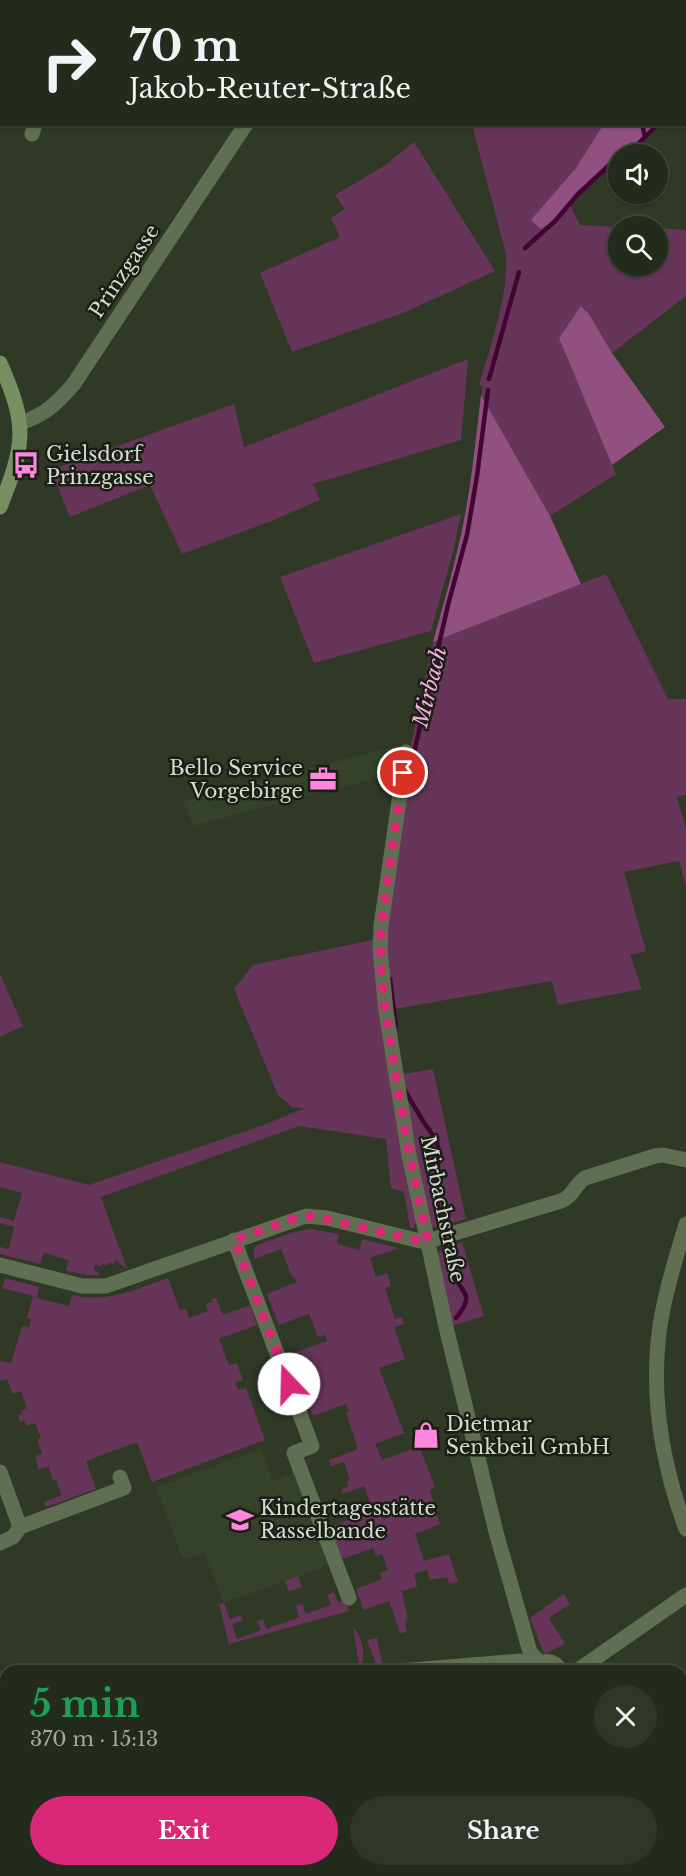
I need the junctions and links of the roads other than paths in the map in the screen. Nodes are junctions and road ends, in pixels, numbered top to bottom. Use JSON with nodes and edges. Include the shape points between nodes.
{"nodes":[{"id":1,"x":245,"y":126,"type":"edge"},
{"id":2,"x":0,"y":363,"type":"edge"},
{"id":3,"x":21,"y":423,"type":"junction"},
{"id":4,"x":0,"y":507,"type":"edge"},
{"id":5,"x":406,"y":752,"type":"dead end"},
{"id":6,"x":686,"y":1160,"type":"edge"},
{"id":7,"x":686,"y":1224,"type":"edge"},
{"id":8,"x":234,"y":1240,"type":"junction"},
{"id":9,"x":428,"y":1241,"type":"junction"},
{"id":10,"x":0,"y":1265,"type":"edge"},
{"id":11,"x":0,"y":1472,"type":"edge"},
{"id":12,"x":120,"y":1477,"type":"dead end"},
{"id":13,"x":20,"y":1527,"type":"junction"},
{"id":14,"x":686,"y":1529,"type":"edge"},
{"id":15,"x":3,"y":1541,"type":"edge"},
{"id":16,"x":686,"y":1595,"type":"edge"},
{"id":17,"x":349,"y":1598,"type":"dead end"},
{"id":18,"x":472,"y":1665,"type":"edge"},
{"id":19,"x":531,"y":1665,"type":"edge"},
{"id":20,"x":535,"y":1665,"type":"edge"},
{"id":21,"x":540,"y":1665,"type":"edge"},
{"id":22,"x":555,"y":1665,"type":"edge"},
{"id":23,"x":585,"y":1665,"type":"edge"}],
"edges":[{"from":1,"to":3,"type":"street","name":"Prinzgasse","via":[[73,385],[47,411]]},
{"from":2,"to":3,"type":"street"},
{"from":3,"to":4,"type":"street","via":[[16,464]]},
{"from":5,"to":9,"type":"street","name":"Mirbachstraße","via":[[380,949],[398,1092]]},
{"from":6,"to":9,"type":"street","via":[[663,1155],[645,1159],[585,1178],[573,1194],[561,1201]]},
{"from":7,"to":14,"type":"street","via":[[660,1324],[656,1388],[666,1463]]},
{"from":8,"to":9,"type":"street","via":[[312,1216]]},
{"from":8,"to":10,"type":"street","via":[[106,1286],[82,1286]]},
{"from":8,"to":17,"type":"street","via":[[312,1446],[294,1453]]},
{"from":9,"to":20,"type":"street","name":"Mirbachstraße","via":[[496,1532]]},
{"from":11,"to":13,"type":"street"},
{"from":12,"to":13,"type":"street","via":[[124,1488]]},
{"from":13,"to":15,"type":"street","via":[[13,1537]]},
{"from":16,"to":23,"type":"street"},
{"from":18,"to":19,"type":"street","via":[[520,1661]]},
{"from":21,"to":22,"type":"street","via":[[549,1661]]}]}
